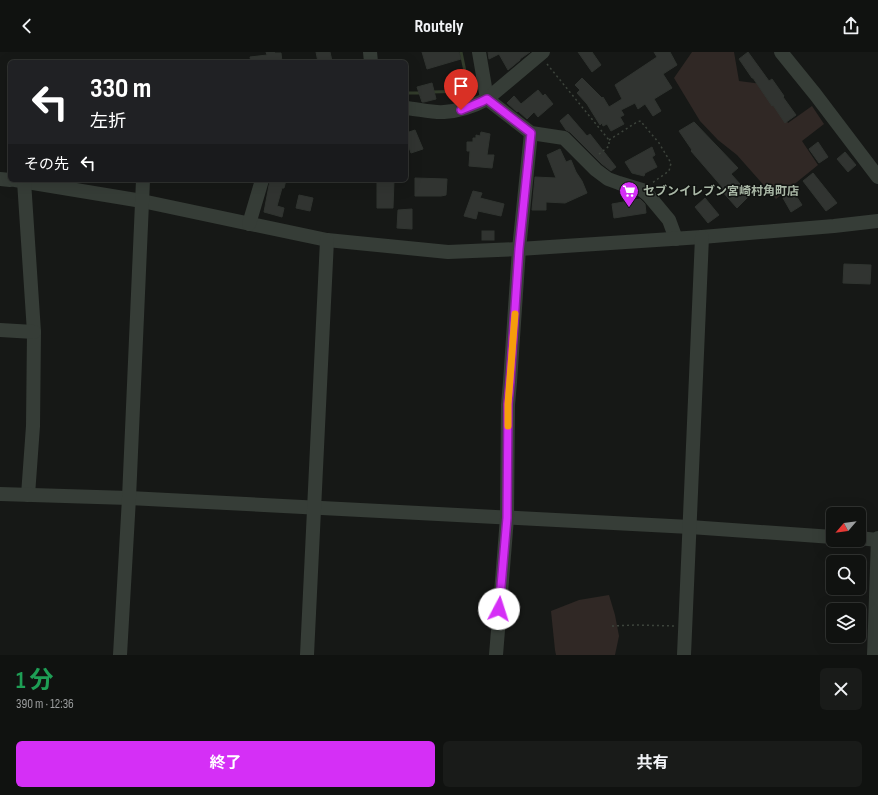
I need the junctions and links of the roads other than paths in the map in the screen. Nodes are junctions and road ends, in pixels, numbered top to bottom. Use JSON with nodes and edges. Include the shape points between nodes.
{"nodes":[{"id":1,"x":479,"y":52,"type":"edge"},
{"id":2,"x":781,"y":52,"type":"edge"},
{"id":3,"x":541,"y":53,"type":"edge"},
{"id":4,"x":487,"y":99,"type":"junction"},
{"id":5,"x":408,"y":108,"type":"edge"},
{"id":6,"x":531,"y":133,"type":"junction"},
{"id":7,"x":878,"y":177,"type":"edge"},
{"id":8,"x":27,"y":182,"type":"edge"},
{"id":9,"x":33,"y":182,"type":"edge"},
{"id":10,"x":143,"y":182,"type":"edge"},
{"id":11,"x":261,"y":182,"type":"edge"},
{"id":12,"x":142,"y":201,"type":"junction"},
{"id":13,"x":878,"y":221,"type":"edge"},
{"id":14,"x":249,"y":224,"type":"junction"},
{"id":15,"x":702,"y":237,"type":"junction"},
{"id":16,"x":676,"y":239,"type":"junction"},
{"id":17,"x":327,"y":240,"type":"junction"},
{"id":18,"x":519,"y":249,"type":"junction"},
{"id":19,"x":0,"y":330,"type":"edge"},
{"id":20,"x":34,"y":332,"type":"junction"},
{"id":21,"x":0,"y":494,"type":"edge"},
{"id":22,"x":28,"y":495,"type":"junction"},
{"id":23,"x":129,"y":498,"type":"junction"},
{"id":24,"x":315,"y":508,"type":"junction"},
{"id":25,"x":507,"y":518,"type":"junction"},
{"id":26,"x":690,"y":527,"type":"junction"},
{"id":27,"x":826,"y":537,"type":"edge"},
{"id":28,"x":866,"y":538,"type":"edge"},
{"id":29,"x":878,"y":539,"type":"edge"},
{"id":30,"x":120,"y":655,"type":"edge"},
{"id":31,"x":307,"y":655,"type":"edge"},
{"id":32,"x":496,"y":655,"type":"edge"},
{"id":33,"x":684,"y":655,"type":"edge"},
{"id":34,"x":874,"y":655,"type":"edge"}],
"edges":[{"from":1,"to":4,"type":"street"},
{"from":2,"to":7,"type":"street"},
{"from":3,"to":4,"type":"street"},
{"from":4,"to":5,"type":"street","via":[[461,110],[443,112]]},
{"from":4,"to":6,"type":"street"},
{"from":6,"to":16,"type":"street","via":[[564,138],[608,179],[642,190],[669,220]]},
{"from":6,"to":18,"type":"street"},
{"from":8,"to":20,"type":"street"},
{"from":9,"to":12,"type":"street"},
{"from":10,"to":12,"type":"street"},
{"from":11,"to":14,"type":"street"},
{"from":12,"to":14,"type":"street"},
{"from":12,"to":23,"type":"street"},
{"from":13,"to":15,"type":"street"},
{"from":14,"to":17,"type":"street"},
{"from":15,"to":16,"type":"street"},
{"from":15,"to":26,"type":"street"},
{"from":16,"to":18,"type":"street"},
{"from":17,"to":18,"type":"street","via":[[448,252]]},
{"from":17,"to":24,"type":"street"},
{"from":18,"to":25,"type":"street","via":[[508,404]]},
{"from":19,"to":20,"type":"street"},
{"from":20,"to":22,"type":"street"},
{"from":21,"to":22,"type":"street"},
{"from":22,"to":23,"type":"street"},
{"from":23,"to":24,"type":"street"},
{"from":23,"to":30,"type":"street"},
{"from":24,"to":25,"type":"street"},
{"from":24,"to":31,"type":"street"},
{"from":25,"to":26,"type":"street"},
{"from":25,"to":32,"type":"street"},
{"from":26,"to":27,"type":"street"},
{"from":26,"to":33,"type":"street"},
{"from":28,"to":29,"type":"street"},
{"from":29,"to":34,"type":"street"}]}
